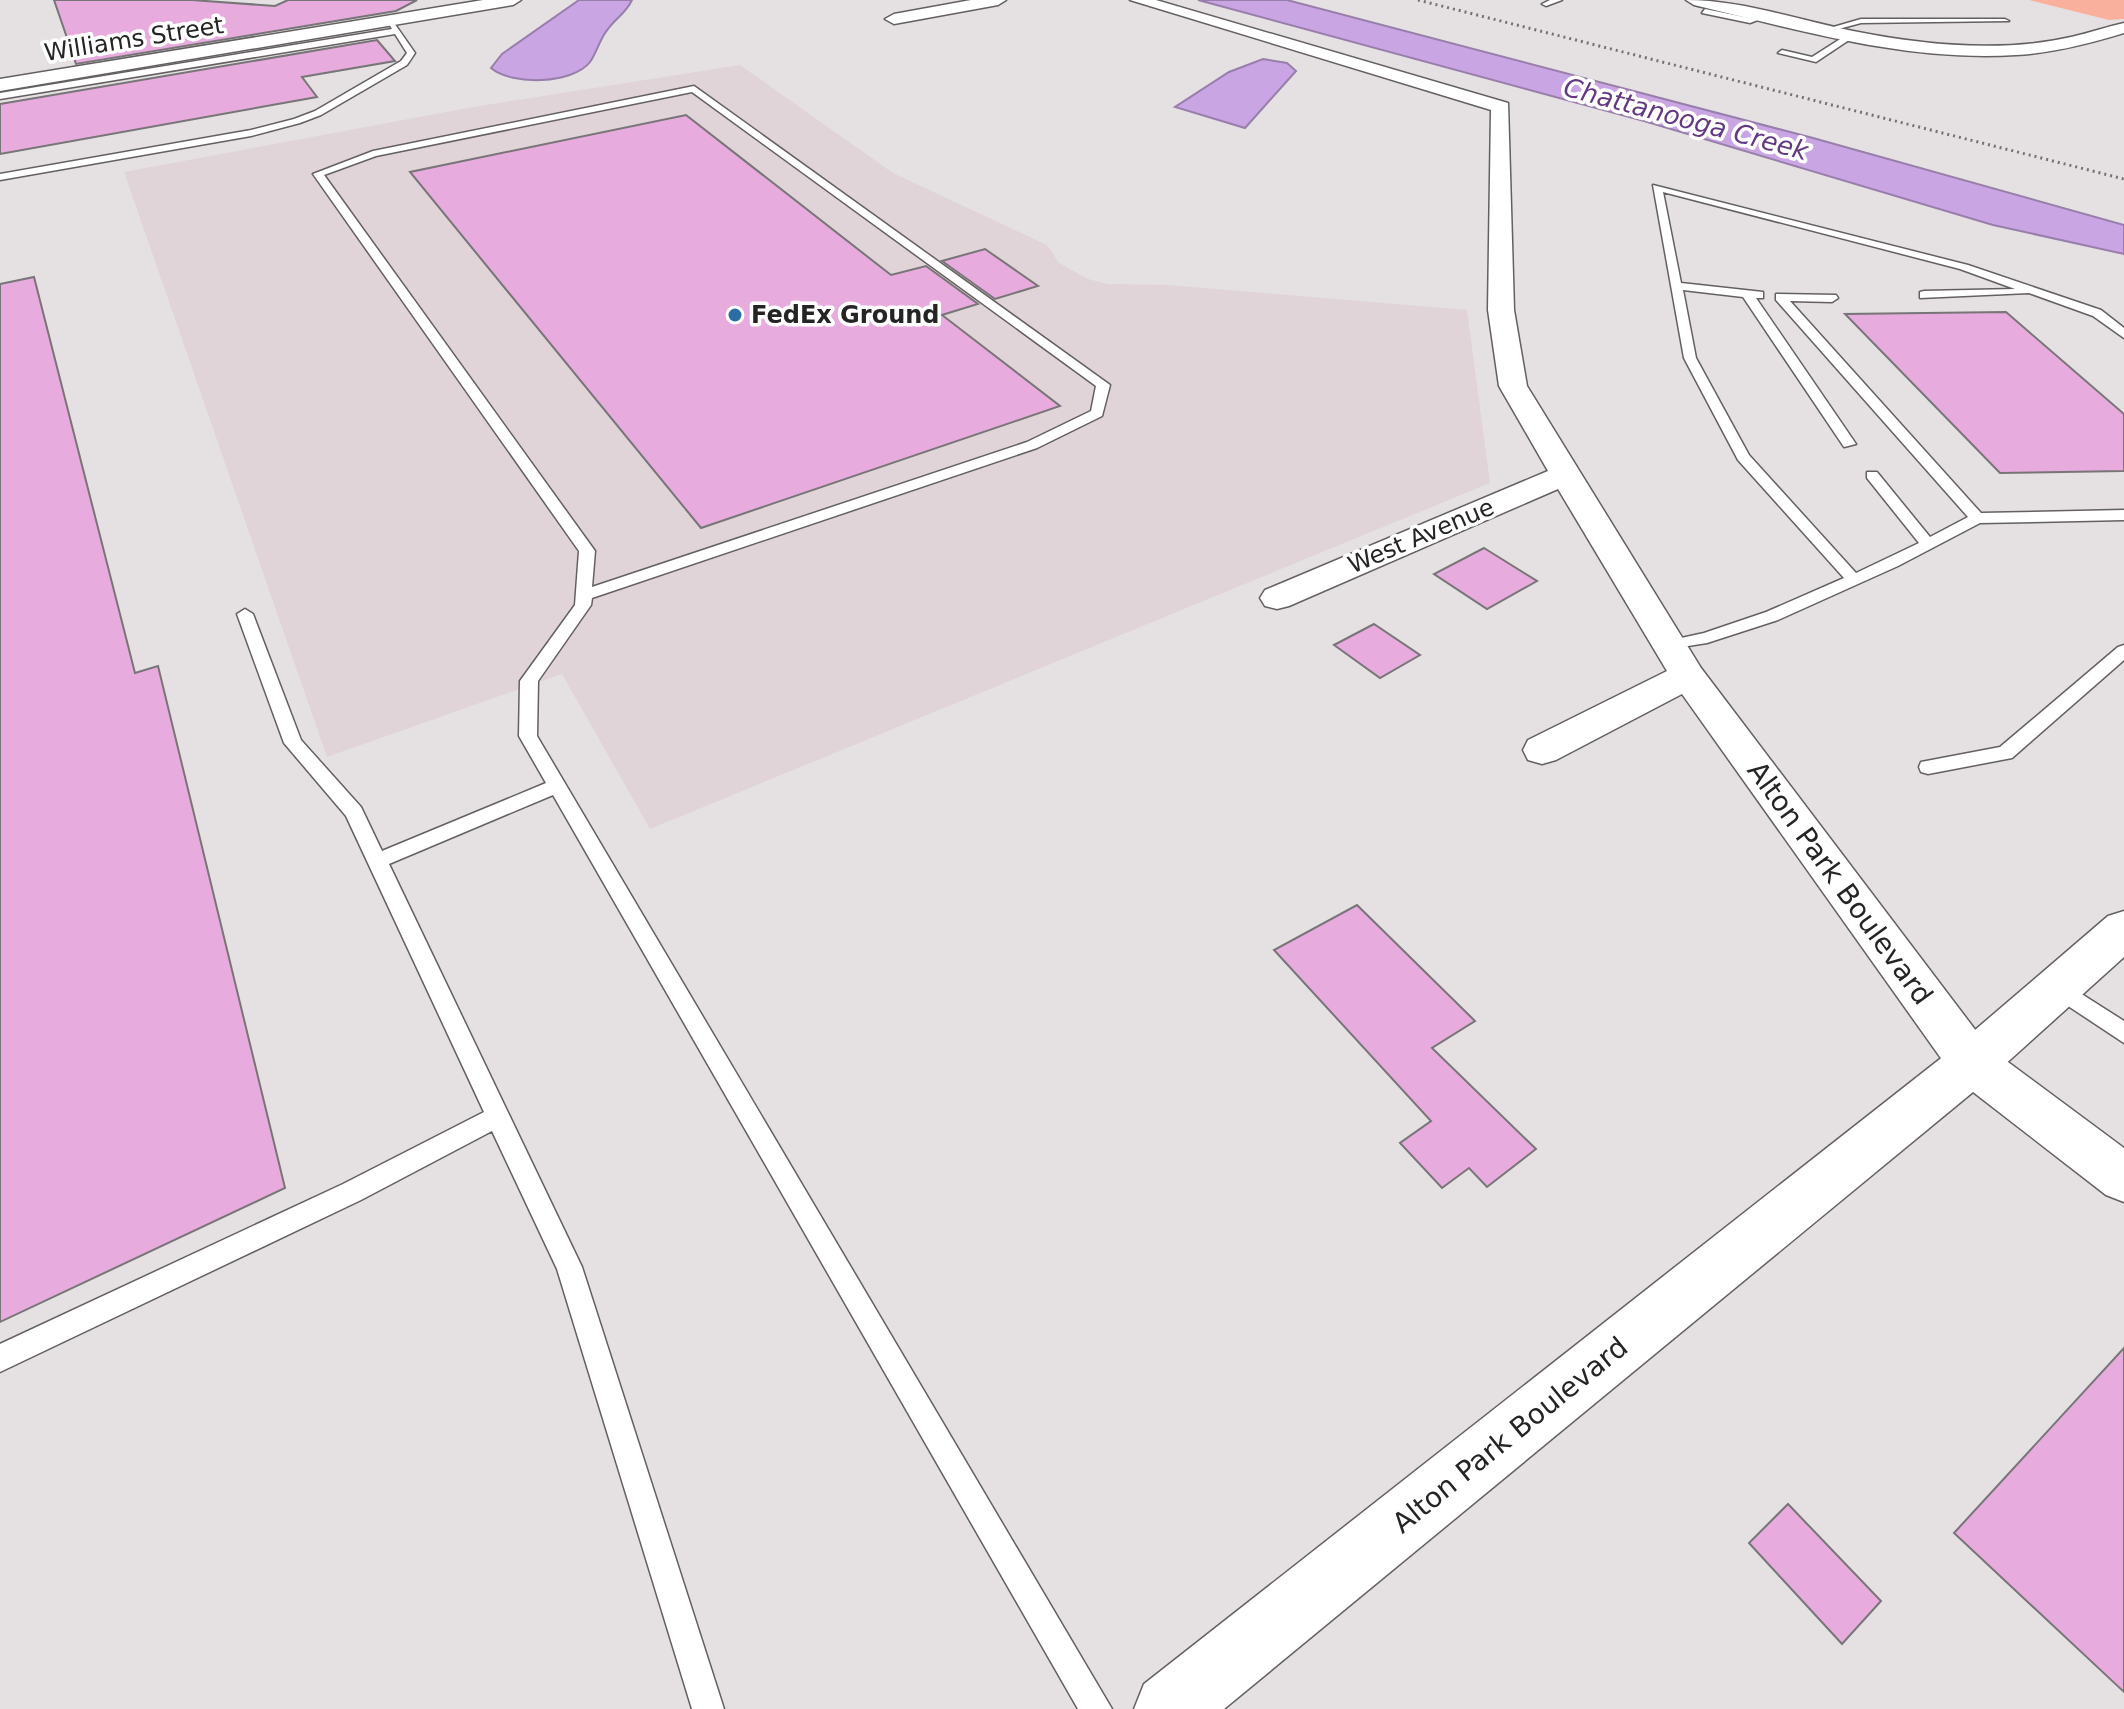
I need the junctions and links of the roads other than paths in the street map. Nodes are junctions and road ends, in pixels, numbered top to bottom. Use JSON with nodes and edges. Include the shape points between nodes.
{"nodes":[{"id":1,"x":513,"y":0,"type":"edge"},
{"id":2,"x":998,"y":0,"type":"edge"},
{"id":3,"x":1138,"y":0,"type":"edge"},
{"id":4,"x":1558,"y":0,"type":"edge"},
{"id":5,"x":1546,"y":4,"type":"dead end"},
{"id":6,"x":1699,"y":6,"type":"edge"},
{"id":7,"x":894,"y":19,"type":"dead end"},
{"id":8,"x":2005,"y":21,"type":"dead end"},
{"id":9,"x":395,"y":26,"type":"junction"},
{"id":10,"x":2124,"y":28,"type":"edge"},
{"id":11,"x":1827,"y":30,"type":"junction"},
{"id":12,"x":1851,"y":36,"type":"junction"},
{"id":13,"x":1782,"y":53,"type":"dead end"},
{"id":14,"x":1,"y":88,"type":"edge"},
{"id":15,"x":0,"y":177,"type":"edge"},
{"id":16,"x":1676,"y":286,"type":"junction"},
{"id":17,"x":2035,"y":292,"type":"junction"},
{"id":18,"x":1747,"y":294,"type":"junction"},
{"id":19,"x":1924,"y":295,"type":"dead end"},
{"id":20,"x":1780,"y":297,"type":"junction"},
{"id":21,"x":1832,"y":298,"type":"dead end"},
{"id":22,"x":2124,"y":334,"type":"edge"},
{"id":23,"x":1849,"y":444,"type":"dead end"},
{"id":24,"x":1565,"y":475,"type":"junction"},
{"id":25,"x":1872,"y":475,"type":"dead end"},
{"id":26,"x":2124,"y":515,"type":"edge"},
{"id":27,"x":1977,"y":518,"type":"junction"},
{"id":28,"x":1928,"y":544,"type":"junction"},
{"id":29,"x":1854,"y":580,"type":"junction"},
{"id":30,"x":584,"y":595,"type":"junction"},
{"id":31,"x":1277,"y":598,"type":"dead end"},
{"id":32,"x":245,"y":614,"type":"dead end"},
{"id":33,"x":2124,"y":651,"type":"edge"},
{"id":34,"x":1679,"y":661,"type":"junction"},
{"id":35,"x":1542,"y":750,"type":"dead end"},
{"id":36,"x":1928,"y":767,"type":"dead end"},
{"id":37,"x":557,"y":786,"type":"junction"},
{"id":38,"x":377,"y":861,"type":"junction"},
{"id":39,"x":2124,"y":929,"type":"edge"},
{"id":40,"x":2058,"y":988,"type":"junction"},
{"id":41,"x":2124,"y":1033,"type":"edge"},
{"id":42,"x":1972,"y":1063,"type":"junction"},
{"id":43,"x":498,"y":1116,"type":"junction"},
{"id":44,"x":2124,"y":1178,"type":"edge"},
{"id":45,"x":0,"y":1358,"type":"edge"},
{"id":46,"x":708,"y":1709,"type":"edge"},
{"id":47,"x":1096,"y":1709,"type":"edge"},
{"id":48,"x":1169,"y":1709,"type":"edge"}],
"edges":[{"from":1,"to":9,"type":"street","name":"Williams Street"},
{"from":2,"to":7,"type":"street"},
{"from":3,"to":24,"type":"street","name":"Alton Park Boulevard","via":[[1501,107],[1501,310],[1513,386]]},
{"from":4,"to":5,"type":"lane"},
{"from":6,"to":11,"type":"street"},
{"from":8,"to":11,"type":"lane","via":[[1861,21]]},
{"from":9,"to":14,"type":"street","name":"Williams Street"},
{"from":9,"to":15,"type":"lane","via":[[411,53],[404,63],[308,117],[251,133]]},
{"from":10,"to":12,"type":"street","via":[[2083,43],[2003,54],[1901,47]]},
{"from":11,"to":12,"type":"street"},
{"from":12,"to":13,"type":"lane","via":[[1813,60]]},
{"from":16,"to":17,"type":"lane","via":[[1657,187],[1964,267]]},
{"from":16,"to":18,"type":"lane"},
{"from":16,"to":29,"type":"lane","via":[[1690,358],[1743,457]]},
{"from":17,"to":19,"type":"lane"},
{"from":17,"to":22,"type":"lane","via":[[2097,313]]},
{"from":18,"to":20,"type":"lane"},
{"from":18,"to":23,"type":"lane"},
{"from":20,"to":21,"type":"lane"},
{"from":20,"to":27,"type":"lane"},
{"from":24,"to":31,"type":"street","name":"West Avenue"},
{"from":24,"to":34,"type":"street","name":"Alton Park Boulevard"},
{"from":25,"to":28,"type":"lane"},
{"from":26,"to":27,"type":"lane"},
{"from":27,"to":28,"type":"lane"},
{"from":28,"to":29,"type":"lane"},
{"from":29,"to":34,"type":"lane","via":[[1707,638]]},
{"from":30,"to":30,"type":"lane","via":[[1032,445],[1097,413],[1103,385],[694,89],[373,154],[318,174],[587,551]]},
{"from":30,"to":37,"type":"lane","via":[[583,605],[529,681],[528,736]]},
{"from":32,"to":38,"type":"lane","via":[[293,743],[354,812]]},
{"from":33,"to":36,"type":"lane","via":[[2005,753]]},
{"from":34,"to":35,"type":"street"},
{"from":34,"to":42,"type":"street","name":"Alton Park Boulevard"},
{"from":37,"to":38,"type":"lane"},
{"from":37,"to":47,"type":"lane"},
{"from":38,"to":43,"type":"lane"},
{"from":39,"to":40,"type":"main road"},
{"from":40,"to":41,"type":"lane"},
{"from":40,"to":42,"type":"main road"},
{"from":42,"to":44,"type":"street"},
{"from":42,"to":48,"type":"main road","name":"Alton Park Boulevard"},
{"from":43,"to":45,"type":"lane","via":[[352,1192]]},
{"from":43,"to":46,"type":"lane","via":[[569,1267]]}]}
